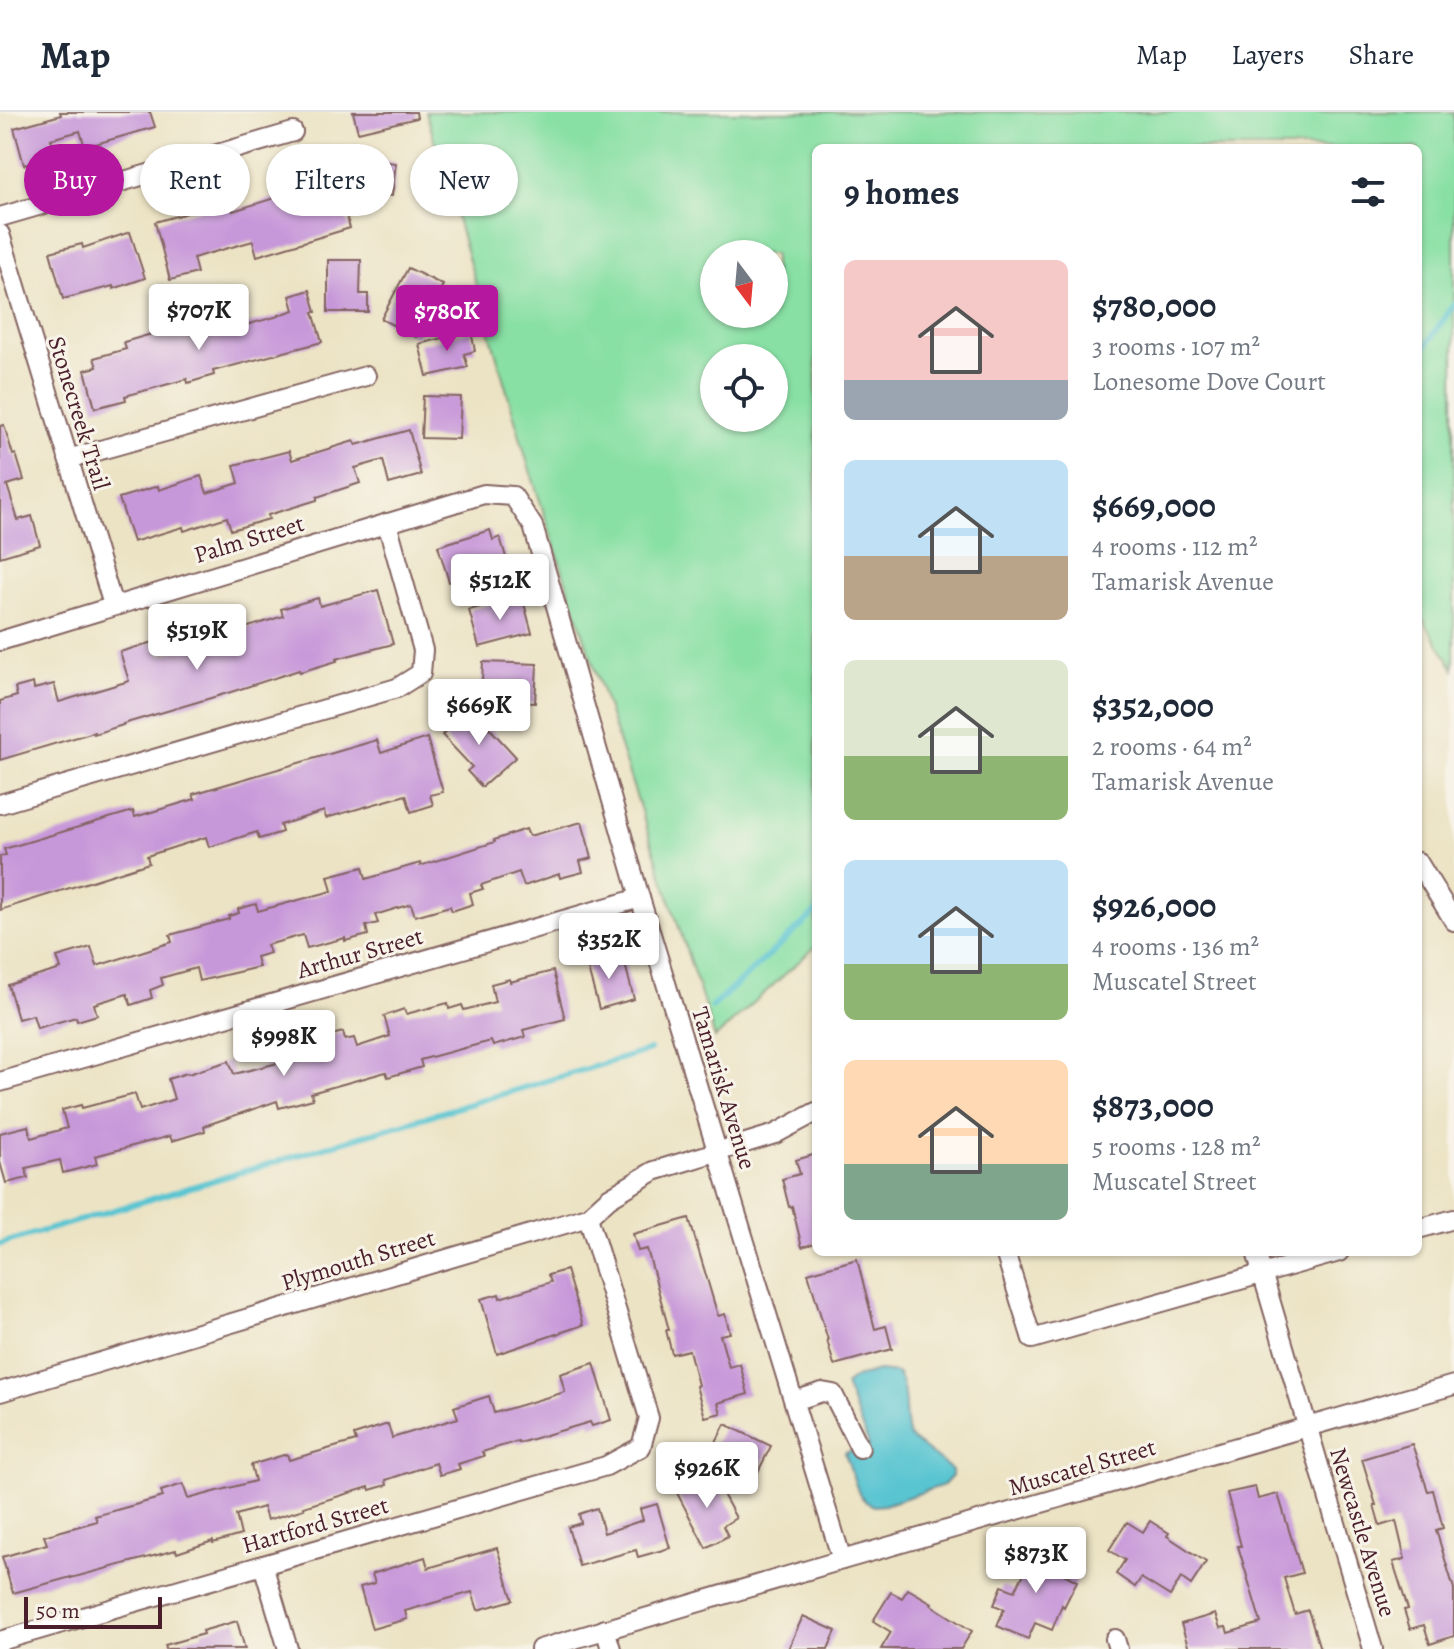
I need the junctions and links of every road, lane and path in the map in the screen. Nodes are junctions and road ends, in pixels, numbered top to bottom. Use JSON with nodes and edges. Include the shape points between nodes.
{"nodes":[{"id":1,"x":293,"y":132,"type":"dead end"},
{"id":2,"x":0,"y":217,"type":"edge"},
{"id":3,"x":0,"y":234,"type":"edge"},
{"id":4,"x":366,"y":376,"type":"dead end"},
{"id":5,"x":68,"y":459,"type":"junction"},
{"id":6,"x":513,"y":496,"type":"joint"},
{"id":7,"x":387,"y":523,"type":"junction"},
{"id":8,"x":113,"y":605,"type":"junction"},
{"id":9,"x":0,"y":641,"type":"edge"},
{"id":10,"x":0,"y":804,"type":"edge"},
{"id":11,"x":1422,"y":869,"type":"edge"},
{"id":12,"x":640,"y":898,"type":"junction"},
{"id":13,"x":1454,"y":921,"type":"edge"},
{"id":14,"x":0,"y":1082,"type":"edge"},
{"id":15,"x":812,"y":1114,"type":"edge"},
{"id":16,"x":719,"y":1151,"type":"junction"},
{"id":17,"x":588,"y":1217,"type":"junction"},
{"id":18,"x":1454,"y":1219,"type":"edge"},
{"id":19,"x":1422,"y":1228,"type":"edge"},
{"id":20,"x":1006,"y":1256,"type":"edge"},
{"id":21,"x":1257,"y":1256,"type":"edge"},
{"id":22,"x":1325,"y":1256,"type":"edge"},
{"id":23,"x":1263,"y":1274,"type":"junction"},
{"id":24,"x":1454,"y":1385,"type":"edge"},
{"id":25,"x":0,"y":1392,"type":"edge"},
{"id":26,"x":794,"y":1401,"type":"junction"},
{"id":27,"x":1307,"y":1428,"type":"junction"},
{"id":28,"x":860,"y":1448,"type":"dead end"},
{"id":29,"x":842,"y":1560,"type":"junction"},
{"id":30,"x":263,"y":1565,"type":"junction"},
{"id":31,"x":605,"y":1629,"type":"junction"},
{"id":32,"x":0,"y":1641,"type":"edge"},
{"id":33,"x":288,"y":1649,"type":"edge"},
{"id":34,"x":540,"y":1649,"type":"edge"},
{"id":35,"x":611,"y":1649,"type":"edge"},
{"id":36,"x":1373,"y":1649,"type":"edge"}],
"edges":[{"from":1,"to":2,"type":"street"},
{"from":3,"to":5,"type":"street","name":"Stonecreek Trail"},
{"from":4,"to":5,"type":"street"},
{"from":5,"to":8,"type":"street","name":"Stonecreek Trail"},
{"from":6,"to":7,"type":"street","name":"Palm Street","via":[[484,494]]},
{"from":6,"to":12,"type":"street","name":"Tamarisk Avenue","via":[[533,526]]},
{"from":7,"to":8,"type":"street","name":"Palm Street"},
{"from":7,"to":10,"type":"street","via":[[423,650],[421,673],[397,688]]},
{"from":8,"to":9,"type":"street","name":"Palm Street"},
{"from":11,"to":13,"type":"street"},
{"from":12,"to":14,"type":"street","name":"Arthur Street"},
{"from":12,"to":16,"type":"street","name":"Tamarisk Avenue"},
{"from":15,"to":16,"type":"street","name":"Plymouth Street","via":[[775,1134]]},
{"from":16,"to":17,"type":"street","name":"Plymouth Street","via":[[654,1171]]},
{"from":16,"to":26,"type":"street","name":"Tamarisk Avenue"},
{"from":17,"to":25,"type":"street","name":"Plymouth Street"},
{"from":17,"to":30,"type":"street","name":"Hartford Street","via":[[649,1418],[641,1447],[606,1466]]},
{"from":18,"to":19,"type":"street"},
{"from":20,"to":23,"type":"street","via":[[1032,1339]]},
{"from":21,"to":23,"type":"street","name":"Newcastle Avenue"},
{"from":22,"to":23,"type":"street"},
{"from":23,"to":27,"type":"street","name":"Newcastle Avenue"},
{"from":24,"to":27,"type":"street","name":"Muscatel Street"},
{"from":26,"to":28,"type":"street","via":[[833,1394]]},
{"from":26,"to":29,"type":"street","name":"Tamarisk Avenue"},
{"from":27,"to":29,"type":"street","name":"Muscatel Street"},
{"from":27,"to":36,"type":"street","name":"Newcastle Avenue"},
{"from":29,"to":31,"type":"street","name":"Muscatel Street"},
{"from":30,"to":32,"type":"street","name":"Hartford Street"},
{"from":30,"to":33,"type":"street"},
{"from":31,"to":34,"type":"street","name":"Muscatel Street"},
{"from":31,"to":35,"type":"street"}]}
